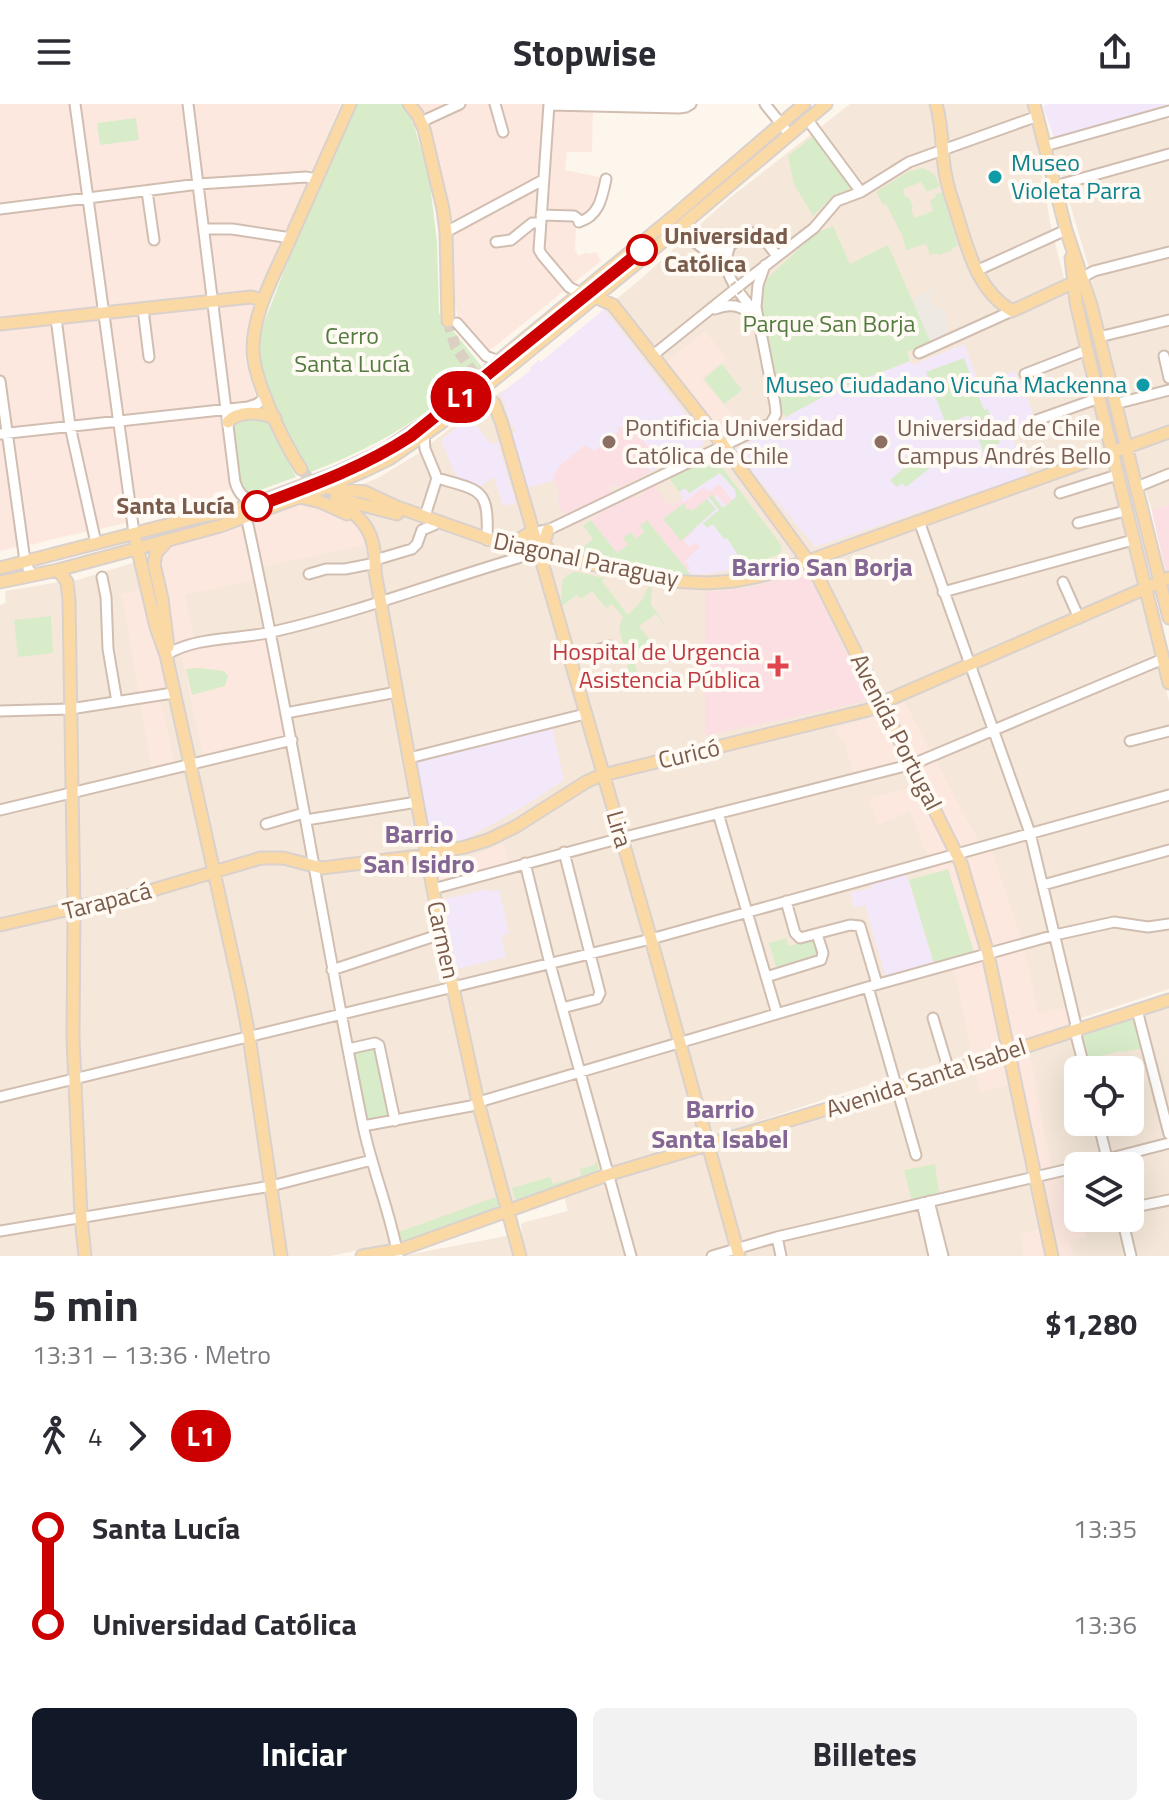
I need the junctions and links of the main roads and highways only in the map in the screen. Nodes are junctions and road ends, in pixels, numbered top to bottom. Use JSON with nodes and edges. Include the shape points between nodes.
{"nodes":[{"id":1,"x":350,"y":104,"type":"edge"},
{"id":2,"x":409,"y":104,"type":"edge"},
{"id":3,"x":804,"y":104,"type":"edge"},
{"id":4,"x":826,"y":104,"type":"edge"},
{"id":5,"x":936,"y":104,"type":"edge"},
{"id":6,"x":1036,"y":108,"type":"edge"},
{"id":7,"x":1078,"y":280,"type":"junction"},
{"id":8,"x":580,"y":293,"type":"junction"},
{"id":9,"x":595,"y":297,"type":"junction"},
{"id":10,"x":263,"y":300,"type":"junction"},
{"id":11,"x":453,"y":322,"type":"tunnel mouth"},
{"id":12,"x":0,"y":324,"type":"edge"},
{"id":13,"x":494,"y":403,"type":"tunnel mouth"},
{"id":14,"x":275,"y":418,"type":"junction"},
{"id":15,"x":228,"y":422,"type":"road end"},
{"id":16,"x":1169,"y":432,"type":"edge"},
{"id":17,"x":1126,"y":447,"type":"junction"},
{"id":18,"x":1112,"y":452,"type":"junction"},
{"id":19,"x":301,"y":469,"type":"tunnel mouth"},
{"id":20,"x":324,"y":488,"type":"junction"},
{"id":21,"x":299,"y":497,"type":"junction"},
{"id":22,"x":336,"y":498,"type":"joint"},
{"id":23,"x":430,"y":521,"type":"junction"},
{"id":24,"x":548,"y":530,"type":"road end"},
{"id":25,"x":533,"y":531,"type":"junction"},
{"id":26,"x":134,"y":533,"type":"junction"},
{"id":27,"x":167,"y":541,"type":"junction"},
{"id":28,"x":500,"y":544,"type":"junction"},
{"id":29,"x":137,"y":548,"type":"junction"},
{"id":30,"x":535,"y":553,"type":"junction"},
{"id":31,"x":554,"y":558,"type":"junction"},
{"id":32,"x":808,"y":561,"type":"junction"},
{"id":33,"x":573,"y":562,"type":"junction"},
{"id":34,"x":374,"y":566,"type":"junction"},
{"id":35,"x":0,"y":568,"type":"edge"},
{"id":36,"x":58,"y":570,"type":"junction"},
{"id":37,"x":1164,"y":581,"type":"edge"},
{"id":38,"x":0,"y":582,"type":"edge"},
{"id":39,"x":549,"y":587,"type":"junction"},
{"id":40,"x":1145,"y":589,"type":"junction"},
{"id":41,"x":1169,"y":618,"type":"edge"},
{"id":42,"x":166,"y":655,"type":"junction"},
{"id":43,"x":1169,"y":683,"type":"edge"},
{"id":44,"x":882,"y":703,"type":"junction"},
{"id":45,"x":603,"y":775,"type":"junction"},
{"id":46,"x":427,"y":855,"type":"junction"},
{"id":47,"x":210,"y":856,"type":"junction"},
{"id":48,"x":229,"y":866,"type":"junction"},
{"id":49,"x":214,"y":873,"type":"junction"},
{"id":50,"x":74,"y":909,"type":"junction"},
{"id":51,"x":0,"y":925,"type":"edge"},
{"id":52,"x":1169,"y":1000,"type":"edge"},
{"id":53,"x":1009,"y":1051,"type":"junction"},
{"id":54,"x":709,"y":1145,"type":"junction"},
{"id":55,"x":508,"y":1211,"type":"junction"},
{"id":56,"x":738,"y":1252,"type":"edge"},
{"id":57,"x":398,"y":1253,"type":"edge"},
{"id":58,"x":85,"y":1256,"type":"edge"},
{"id":59,"x":281,"y":1256,"type":"edge"},
{"id":60,"x":362,"y":1256,"type":"edge"},
{"id":61,"x":520,"y":1256,"type":"edge"},
{"id":62,"x":1052,"y":1256,"type":"edge"}],
"edges":[{"from":1,"to":10,"type":"main road"},
{"from":2,"to":11,"type":"main road","via":[[421,122],[441,193]]},
{"from":3,"to":8,"type":"main road"},
{"from":4,"to":9,"type":"main road"},
{"from":5,"to":7,"type":"main road","via":[[949,191],[976,271],[992,294],[1012,311]]},
{"from":6,"to":7,"type":"main road"},
{"from":7,"to":17,"type":"main road","via":[[1099,337]]},
{"from":7,"to":18,"type":"main road","via":[[1087,350]]},
{"from":8,"to":9,"type":"main road","name":"Avenida Portugal"},
{"from":8,"to":26,"type":"main road","via":[[429,420],[385,450],[229,512]]},
{"from":9,"to":20,"type":"main road","via":[[424,436]]},
{"from":9,"to":32,"type":"main road","name":"Avenida Portugal","via":[[613,305]]},
{"from":10,"to":12,"type":"main road","via":[[251,297]]},
{"from":10,"to":14,"type":"main road","via":[[253,351]]},
{"from":13,"to":25,"type":"main road","name":"Lira"},
{"from":14,"to":15,"type":"main road","via":[[259,413],[234,416]]},
{"from":14,"to":19,"type":"main road"},
{"from":16,"to":17,"type":"main road","name":"Diagonal Paraguay"},
{"from":17,"to":18,"type":"main road","name":"Diagonal Paraguay"},
{"from":17,"to":37,"type":"main road"},
{"from":18,"to":32,"type":"main road","name":"Diagonal Paraguay"},
{"from":18,"to":40,"type":"main road"},
{"from":20,"to":21,"type":"main road"},
{"from":20,"to":23,"type":"main road","name":"Diagonal Paraguay","via":[[361,491]]},
{"from":21,"to":27,"type":"main road"},
{"from":21,"to":34,"type":"main road","name":"Carmen","via":[[328,504],[354,519]]},
{"from":22,"to":23,"type":"main road","name":"Diagonal Paraguay"},
{"from":22,"to":34,"type":"main road","name":"Carmen","via":[[364,522]]},
{"from":23,"to":28,"type":"main road","name":"Diagonal Paraguay"},
{"from":24,"to":31,"type":"main road","via":[[545,544]]},
{"from":25,"to":28,"type":"main road"},
{"from":25,"to":30,"type":"main road","name":"Lira"},
{"from":26,"to":29,"type":"main road"},
{"from":26,"to":35,"type":"main road"},
{"from":27,"to":29,"type":"main road"},
{"from":27,"to":42,"type":"main road","via":[[154,561]]},
{"from":28,"to":30,"type":"main road","name":"Diagonal Paraguay"},
{"from":29,"to":36,"type":"main road"},
{"from":29,"to":42,"type":"main road"},
{"from":30,"to":31,"type":"main road","name":"Diagonal Paraguay"},
{"from":30,"to":39,"type":"main road","name":"Lira"},
{"from":31,"to":33,"type":"main road","name":"Diagonal Paraguay"},
{"from":32,"to":33,"type":"main road","name":"Diagonal Paraguay","via":[[764,575],[707,583]]},
{"from":32,"to":44,"type":"main road","name":"Avenida Portugal"},
{"from":33,"to":39,"type":"main road","via":[[558,571]]},
{"from":34,"to":46,"type":"main road","name":"Carmen"},
{"from":36,"to":38,"type":"main road"},
{"from":36,"to":50,"type":"main road","via":[[68,588]]},
{"from":37,"to":40,"type":"main road","name":"Curicó"},
{"from":37,"to":41,"type":"main road"},
{"from":39,"to":45,"type":"main road","name":"Lira"},
{"from":40,"to":43,"type":"main road"},
{"from":40,"to":44,"type":"main road","name":"Curicó"},
{"from":42,"to":47,"type":"main road"},
{"from":44,"to":45,"type":"main road","name":"Curicó","via":[[864,712]]},
{"from":44,"to":53,"type":"main road","name":"Avenida Portugal","via":[[958,853]]},
{"from":45,"to":46,"type":"main road","name":"Curicó","via":[[504,832]]},
{"from":45,"to":54,"type":"main road","name":"Lira"},
{"from":46,"to":48,"type":"main road","name":"Curicó","via":[[325,867],[268,857]]},
{"from":46,"to":55,"type":"main road","name":"Carmen","via":[[478,1102]]},
{"from":47,"to":48,"type":"main road"},
{"from":47,"to":49,"type":"main road"},
{"from":48,"to":49,"type":"main road","name":"Curicó"},
{"from":49,"to":50,"type":"main road","name":"Tarapacá"},
{"from":49,"to":59,"type":"main road","via":[[249,1036]]},
{"from":50,"to":51,"type":"main road","name":"Tarapacá"},
{"from":50,"to":58,"type":"main road","via":[[74,1079]]},
{"from":52,"to":53,"type":"main road","name":"Avenida Santa Isabel"},
{"from":53,"to":54,"type":"main road","name":"Avenida Santa Isabel"},
{"from":53,"to":62,"type":"main road","name":"Avenida Portugal"},
{"from":54,"to":55,"type":"main road","name":"Avenida Santa Isabel"},
{"from":54,"to":56,"type":"main road","name":"Lira"},
{"from":55,"to":57,"type":"main road","name":"Avenida Santa Isabel"},
{"from":55,"to":61,"type":"main road","name":"Carmen"},
{"from":57,"to":60,"type":"main road","name":"Avenida Santa Isabel"}]}
